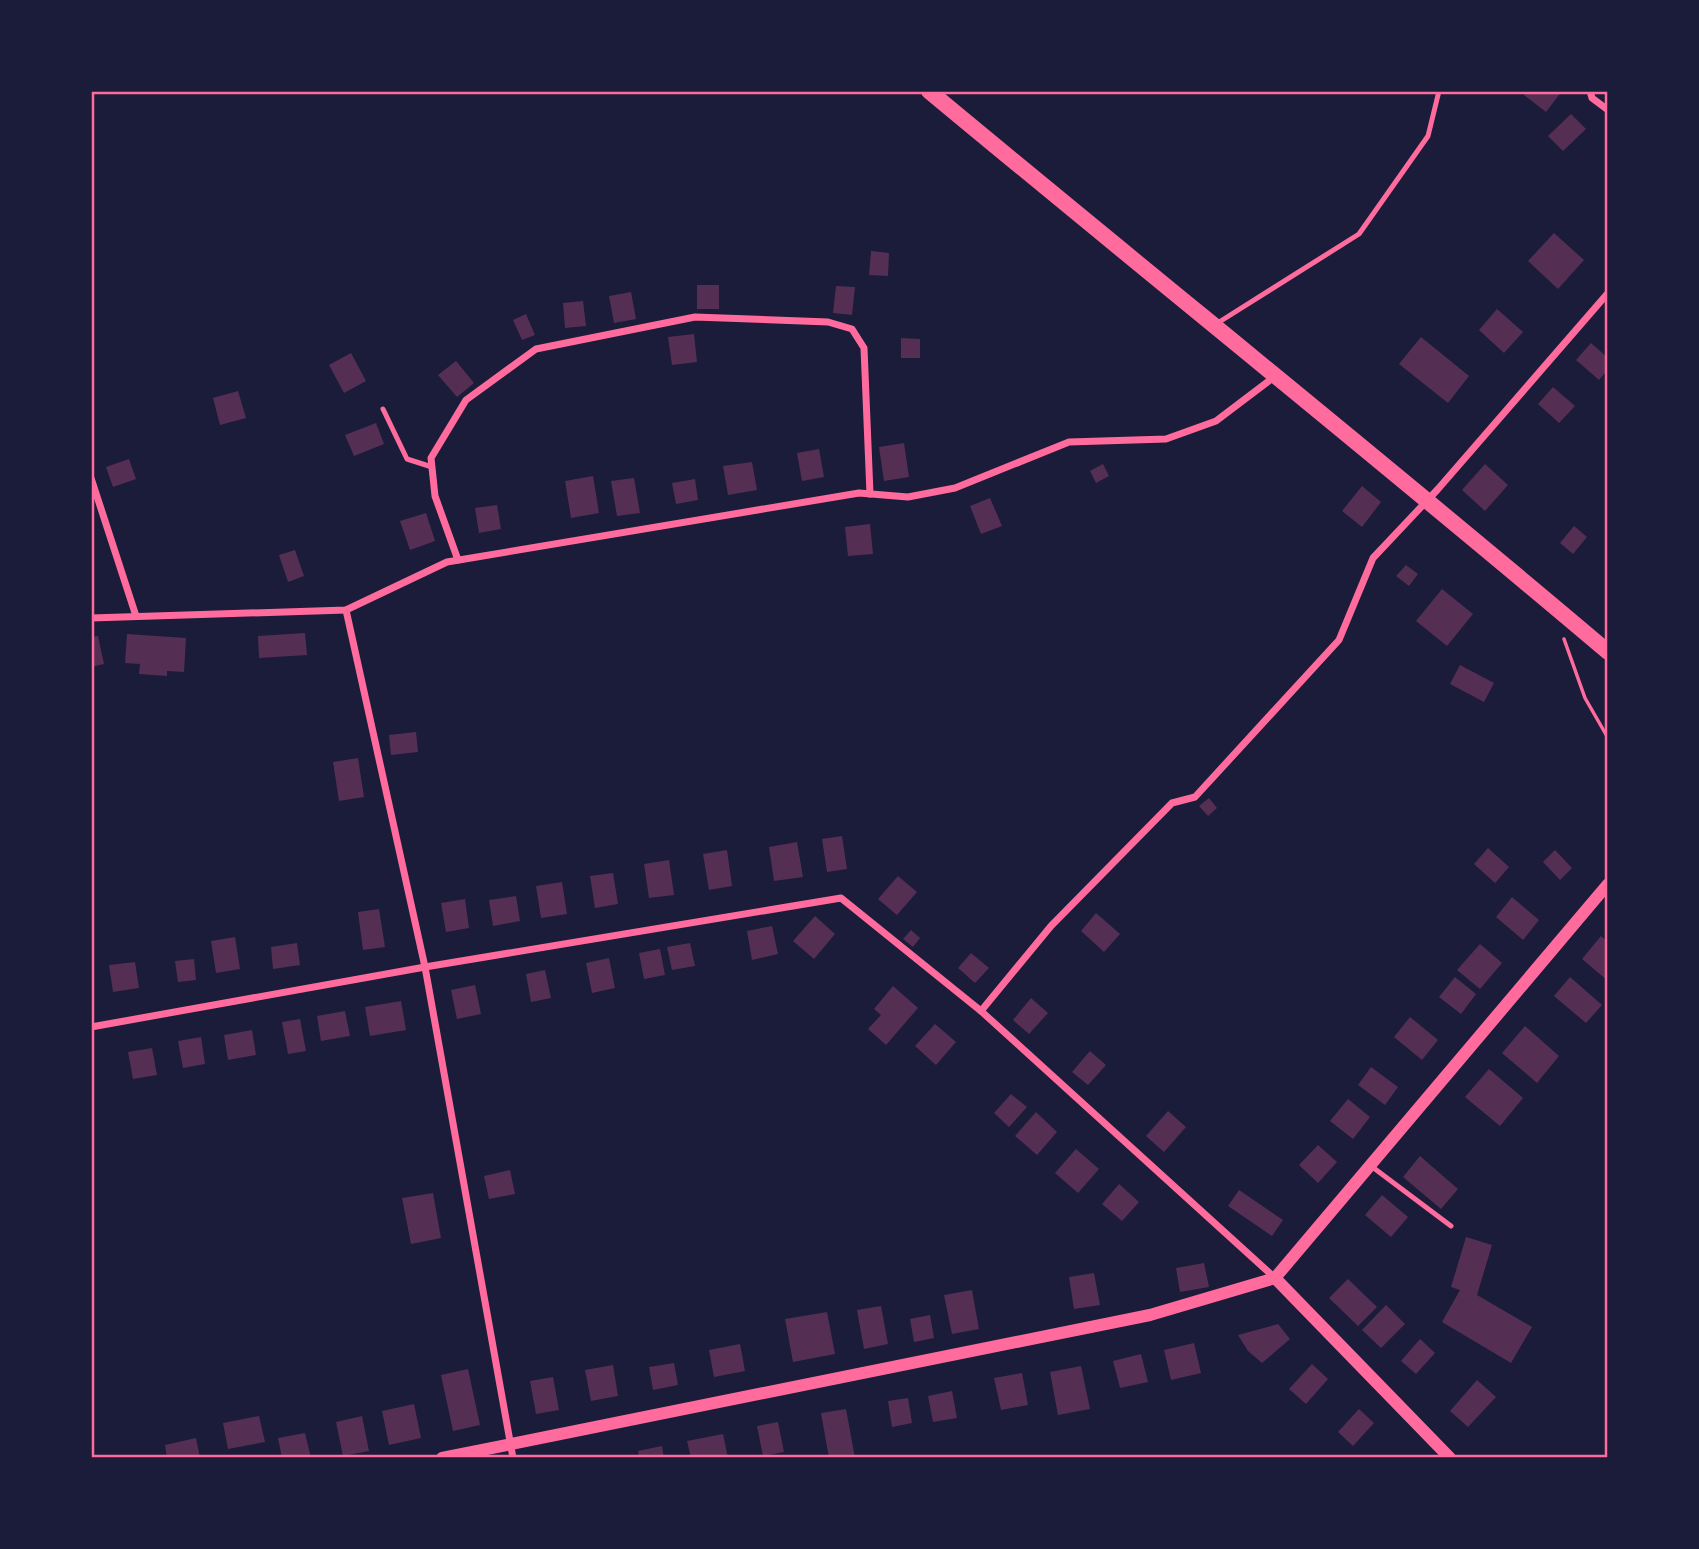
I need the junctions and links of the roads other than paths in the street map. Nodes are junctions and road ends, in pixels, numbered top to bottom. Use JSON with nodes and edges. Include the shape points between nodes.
{"nodes":[{"id":1,"x":929,"y":91,"type":"edge"},
{"id":2,"x":1439,"y":91,"type":"edge"},
{"id":3,"x":1590,"y":91,"type":"edge"},
{"id":4,"x":1608,"y":110,"type":"edge"},
{"id":5,"x":1608,"y":293,"type":"edge"},
{"id":6,"x":1214,"y":327,"type":"junction"},
{"id":7,"x":1274,"y":377,"type":"junction"},
{"id":8,"x":383,"y":409,"type":"dead end"},
{"id":9,"x":432,"y":467,"type":"junction"},
{"id":10,"x":91,"y":478,"type":"edge"},
{"id":11,"x":870,"y":494,"type":"junction"},
{"id":12,"x":1428,"y":499,"type":"junction"},
{"id":13,"x":458,"y":560,"type":"junction"},
{"id":14,"x":346,"y":610,"type":"junction"},
{"id":15,"x":136,"y":616,"type":"junction"},
{"id":16,"x":91,"y":618,"type":"edge"},
{"id":17,"x":1608,"y":652,"type":"edge"},
{"id":18,"x":1608,"y":884,"type":"edge"},
{"id":19,"x":425,"y":967,"type":"junction"},
{"id":20,"x":981,"y":1011,"type":"junction"},
{"id":21,"x":91,"y":1027,"type":"edge"},
{"id":22,"x":1371,"y":1166,"type":"junction"},
{"id":23,"x":1451,"y":1226,"type":"dead end"},
{"id":24,"x":1275,"y":1278,"type":"junction"},
{"id":25,"x":510,"y":1444,"type":"junction"},
{"id":26,"x":442,"y":1458,"type":"edge"},
{"id":27,"x":513,"y":1458,"type":"edge"},
{"id":28,"x":1450,"y":1458,"type":"edge"}],
"edges":[{"from":1,"to":6,"type":"main road"},
{"from":2,"to":6,"type":"lane","via":[[1428,136],[1359,234]]},
{"from":3,"to":4,"type":"street"},
{"from":5,"to":12,"type":"street"},
{"from":6,"to":7,"type":"main road"},
{"from":7,"to":11,"type":"street","via":[[1216,421],[1166,439],[1069,442],[955,488],[908,497]]},
{"from":7,"to":12,"type":"main road"},
{"from":8,"to":9,"type":"lane","via":[[407,459]]},
{"from":9,"to":11,"type":"street","via":[[431,458],[466,400],[536,349],[695,317],[828,322],[852,329],[864,348]]},
{"from":9,"to":13,"type":"street","via":[[435,496]]},
{"from":10,"to":15,"type":"street"},
{"from":11,"to":13,"type":"street"},
{"from":12,"to":17,"type":"main road"},
{"from":12,"to":20,"type":"street","via":[[1373,558],[1339,640],[1195,797],[1172,803],[1051,926]]},
{"from":13,"to":14,"type":"street"},
{"from":14,"to":15,"type":"street"},
{"from":14,"to":19,"type":"street"},
{"from":15,"to":16,"type":"street"},
{"from":18,"to":22,"type":"street"},
{"from":19,"to":20,"type":"street","via":[[841,898]]},
{"from":19,"to":21,"type":"street"},
{"from":19,"to":25,"type":"street"},
{"from":20,"to":24,"type":"street"},
{"from":22,"to":23,"type":"lane"},
{"from":22,"to":24,"type":"street"},
{"from":24,"to":25,"type":"street","via":[[1150,1315]]},
{"from":24,"to":28,"type":"street"},
{"from":25,"to":26,"type":"street"},
{"from":25,"to":27,"type":"street"}]}
